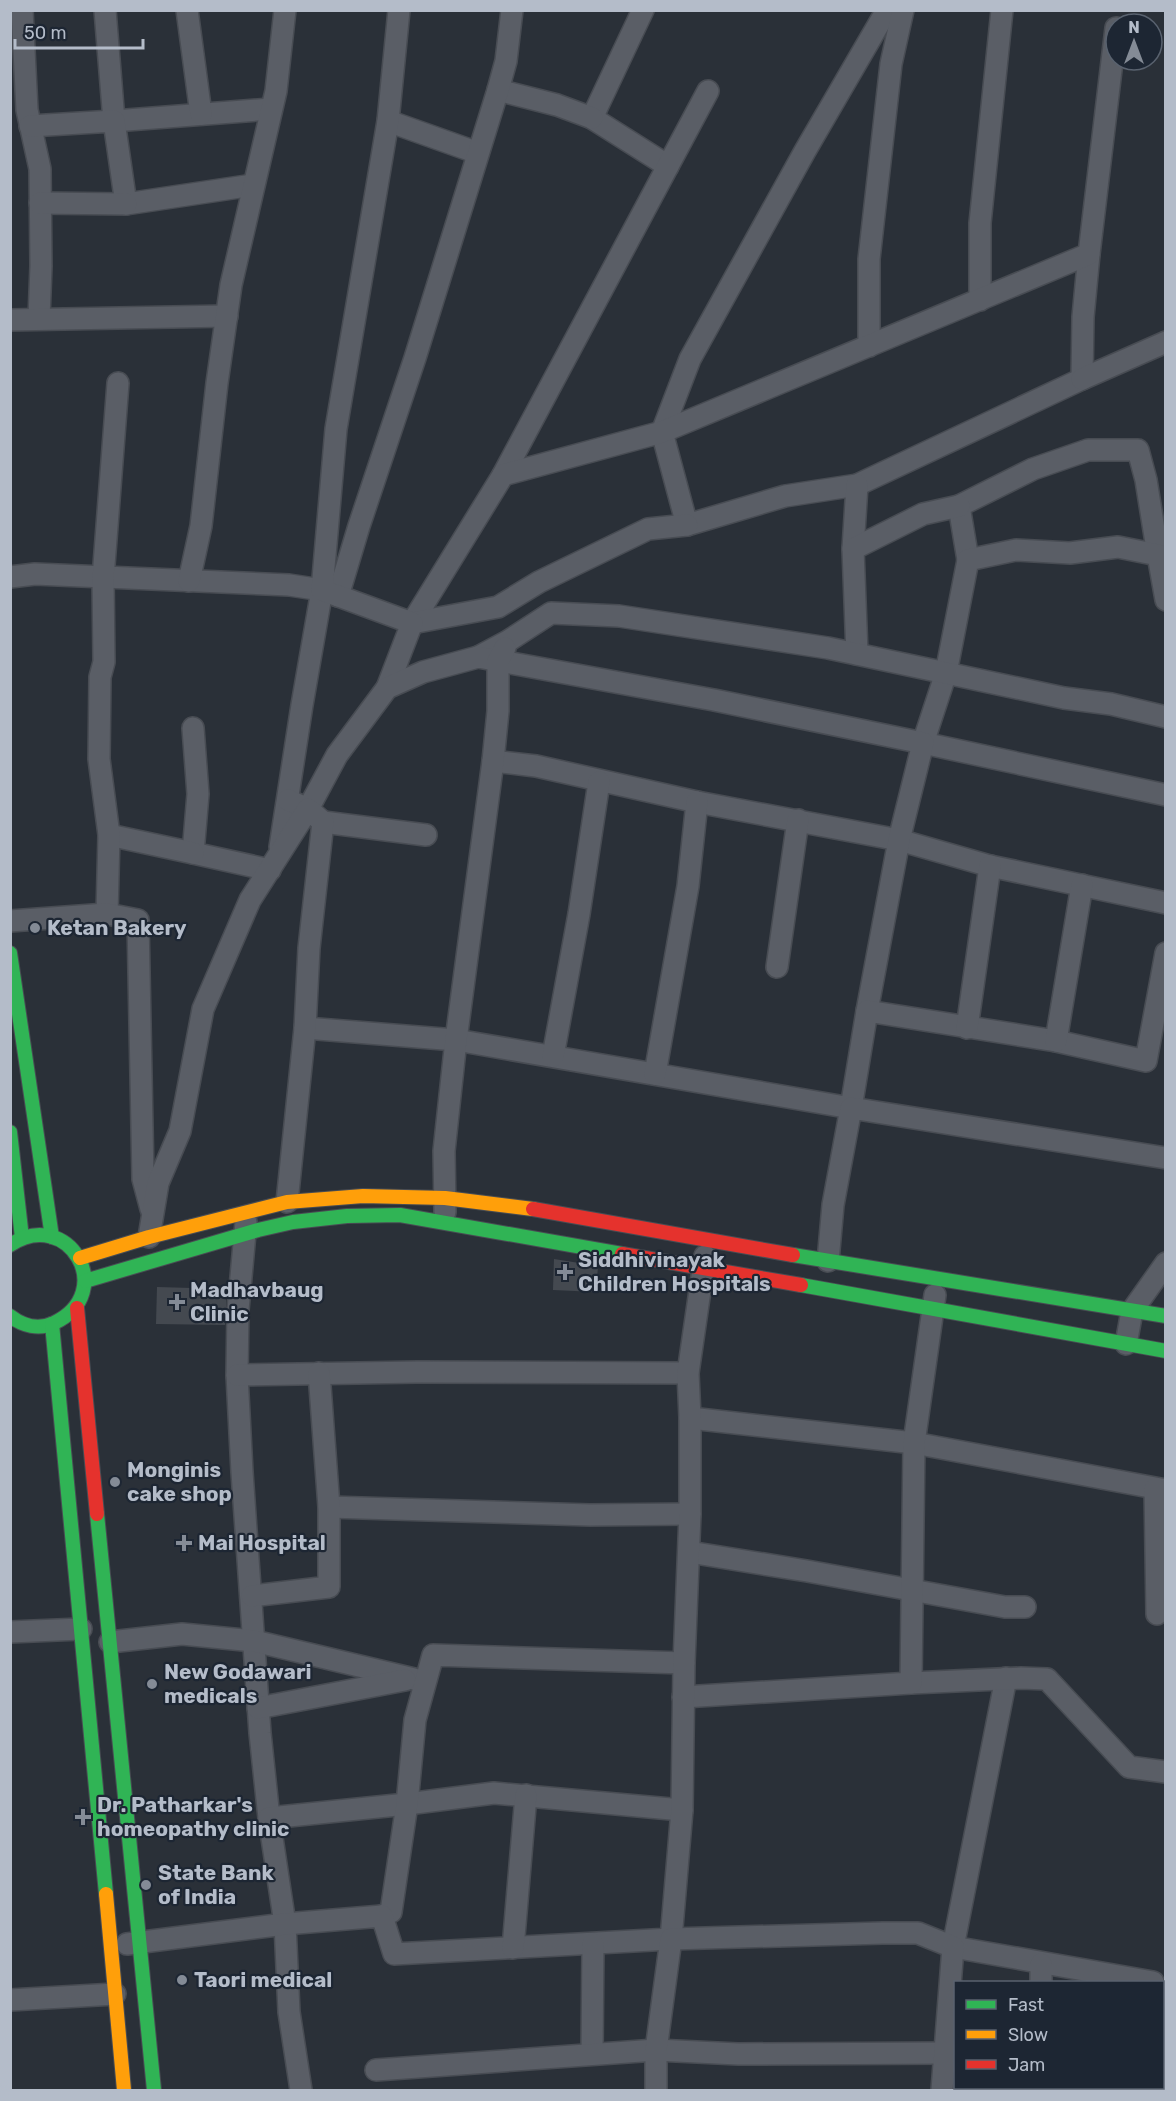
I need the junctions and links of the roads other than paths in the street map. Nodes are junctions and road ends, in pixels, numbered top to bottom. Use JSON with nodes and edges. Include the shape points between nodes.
{"nodes":[{"id":1,"x":22,"y":10,"type":"edge"},
{"id":2,"x":105,"y":10,"type":"edge"},
{"id":3,"x":187,"y":10,"type":"edge"},
{"id":4,"x":285,"y":10,"type":"edge"},
{"id":5,"x":399,"y":10,"type":"edge"},
{"id":6,"x":512,"y":10,"type":"edge"},
{"id":7,"x":642,"y":10,"type":"edge"},
{"id":8,"x":903,"y":10,"type":"edge"},
{"id":9,"x":1002,"y":10,"type":"edge"},
{"id":10,"x":883,"y":18,"type":"edge"},
{"id":11,"x":891,"y":64,"type":"junction"},
{"id":12,"x":1111,"y":72,"type":"edge"},
{"id":13,"x":498,"y":90,"type":"junction"},
{"id":14,"x":708,"y":92,"type":"dead end"},
{"id":15,"x":271,"y":109,"type":"junction"},
{"id":16,"x":201,"y":114,"type":"junction"},
{"id":17,"x":591,"y":118,"type":"junction"},
{"id":18,"x":114,"y":121,"type":"junction"},
{"id":19,"x":388,"y":121,"type":"junction"},
{"id":20,"x":30,"y":126,"type":"junction"},
{"id":21,"x":478,"y":153,"type":"junction"},
{"id":22,"x":668,"y":166,"type":"junction"},
{"id":23,"x":253,"y":185,"type":"junction"},
{"id":24,"x":40,"y":203,"type":"junction"},
{"id":25,"x":126,"y":204,"type":"junction"},
{"id":26,"x":1089,"y":254,"type":"junction"},
{"id":27,"x":980,"y":300,"type":"junction"},
{"id":28,"x":227,"y":316,"type":"junction"},
{"id":29,"x":39,"y":318,"type":"junction"},
{"id":30,"x":10,"y":320,"type":"edge"},
{"id":31,"x":1166,"y":342,"type":"edge"},
{"id":32,"x":869,"y":346,"type":"junction"},
{"id":33,"x":1082,"y":379,"type":"junction"},
{"id":34,"x":118,"y":383,"type":"dead end"},
{"id":35,"x":662,"y":432,"type":"junction"},
{"id":36,"x":503,"y":475,"type":"junction"},
{"id":37,"x":857,"y":485,"type":"junction"},
{"id":38,"x":959,"y":506,"type":"junction"},
{"id":39,"x":687,"y":525,"type":"junction"},
{"id":40,"x":359,"y":526,"type":"junction"},
{"id":41,"x":326,"y":546,"type":"junction"},
{"id":42,"x":853,"y":549,"type":"junction"},
{"id":43,"x":1162,"y":556,"type":"edge"},
{"id":44,"x":968,"y":560,"type":"junction"},
{"id":45,"x":10,"y":577,"type":"edge"},
{"id":46,"x":103,"y":578,"type":"junction"},
{"id":47,"x":189,"y":581,"type":"junction"},
{"id":48,"x":330,"y":593,"type":"junction"},
{"id":49,"x":1166,"y":600,"type":"edge"},
{"id":50,"x":412,"y":623,"type":"junction"},
{"id":51,"x":857,"y":654,"type":"junction"},
{"id":52,"x":488,"y":659,"type":"junction"},
{"id":53,"x":946,"y":673,"type":"junction"},
{"id":54,"x":387,"y":688,"type":"junction"},
{"id":55,"x":1166,"y":717,"type":"edge"},
{"id":56,"x":193,"y":728,"type":"dead end"},
{"id":57,"x":923,"y":743,"type":"junction"},
{"id":58,"x":493,"y":761,"type":"junction"},
{"id":59,"x":599,"y":782,"type":"junction"},
{"id":60,"x":1166,"y":795,"type":"edge"},
{"id":61,"x":288,"y":800,"type":"junction"},
{"id":62,"x":697,"y":802,"type":"junction"},
{"id":63,"x":316,"y":816,"type":"junction"},
{"id":64,"x":798,"y":820,"type":"junction"},
{"id":65,"x":109,"y":835,"type":"junction"},
{"id":66,"x":426,"y":836,"type":"dead end"},
{"id":67,"x":899,"y":840,"type":"junction"},
{"id":68,"x":193,"y":853,"type":"junction"},
{"id":69,"x":274,"y":865,"type":"junction"},
{"id":70,"x":990,"y":866,"type":"junction"},
{"id":71,"x":1082,"y":885,"type":"junction"},
{"id":72,"x":1166,"y":903,"type":"edge"},
{"id":73,"x":107,"y":914,"type":"junction"},
{"id":74,"x":10,"y":921,"type":"edge"},
{"id":75,"x":10,"y":953,"type":"edge"},
{"id":76,"x":1166,"y":953,"type":"edge"},
{"id":77,"x":777,"y":967,"type":"dead end"},
{"id":78,"x":867,"y":1011,"type":"junction"},
{"id":79,"x":305,"y":1028,"type":"junction"},
{"id":80,"x":967,"y":1028,"type":"junction"},
{"id":81,"x":456,"y":1040,"type":"junction"},
{"id":82,"x":1056,"y":1041,"type":"junction"},
{"id":83,"x":553,"y":1056,"type":"junction"},
{"id":84,"x":1156,"y":1062,"type":"edge"},
{"id":85,"x":654,"y":1074,"type":"junction"},
{"id":86,"x":851,"y":1108,"type":"junction"},
{"id":87,"x":10,"y":1132,"type":"edge"},
{"id":88,"x":1166,"y":1158,"type":"edge"},
{"id":89,"x":13,"y":1172,"type":"edge"},
{"id":90,"x":445,"y":1198,"type":"junction"},
{"id":91,"x":287,"y":1202,"type":"junction"},
{"id":92,"x":246,"y":1212,"type":"junction"},
{"id":93,"x":153,"y":1215,"type":"junction"},
{"id":94,"x":446,"y":1222,"type":"junction"},
{"id":95,"x":244,"y":1234,"type":"junction"},
{"id":96,"x":52,"y":1237,"type":"junction"},
{"id":97,"x":149,"y":1237,"type":"junction"},
{"id":98,"x":706,"y":1240,"type":"junction"},
{"id":99,"x":16,"y":1242,"type":"edge"},
{"id":100,"x":80,"y":1258,"type":"junction"},
{"id":101,"x":828,"y":1261,"type":"junction"},
{"id":102,"x":1166,"y":1263,"type":"edge"},
{"id":103,"x":703,"y":1268,"type":"junction"},
{"id":104,"x":937,"y":1280,"type":"junction"},
{"id":105,"x":85,"y":1281,"type":"junction"},
{"id":106,"x":77,"y":1308,"type":"junction"},
{"id":107,"x":933,"y":1308,"type":"junction"},
{"id":108,"x":1132,"y":1311,"type":"junction"},
{"id":109,"x":10,"y":1316,"type":"edge"},
{"id":110,"x":1166,"y":1316,"type":"edge"},
{"id":111,"x":52,"y":1324,"type":"junction"},
{"id":112,"x":1126,"y":1344,"type":"junction"},
{"id":113,"x":1166,"y":1351,"type":"edge"},
{"id":114,"x":688,"y":1372,"type":"junction"},
{"id":115,"x":319,"y":1373,"type":"junction"},
{"id":116,"x":237,"y":1375,"type":"junction"},
{"id":117,"x":690,"y":1418,"type":"junction"},
{"id":118,"x":914,"y":1443,"type":"junction"},
{"id":119,"x":1160,"y":1490,"type":"edge"},
{"id":120,"x":329,"y":1507,"type":"junction"},
{"id":121,"x":690,"y":1514,"type":"junction"},
{"id":122,"x":689,"y":1552,"type":"junction"},
{"id":123,"x":911,"y":1590,"type":"junction"},
{"id":124,"x":252,"y":1596,"type":"junction"},
{"id":125,"x":1025,"y":1608,"type":"dead end"},
{"id":126,"x":1157,"y":1614,"type":"dead end"},
{"id":127,"x":81,"y":1629,"type":"junction"},
{"id":128,"x":10,"y":1632,"type":"edge"},
{"id":129,"x":254,"y":1641,"type":"junction"},
{"id":130,"x":110,"y":1642,"type":"junction"},
{"id":131,"x":684,"y":1663,"type":"junction"},
{"id":132,"x":1006,"y":1678,"type":"junction"},
{"id":133,"x":420,"y":1679,"type":"junction"},
{"id":134,"x":911,"y":1683,"type":"junction"},
{"id":135,"x":683,"y":1697,"type":"junction"},
{"id":136,"x":258,"y":1708,"type":"junction"},
{"id":137,"x":1166,"y":1772,"type":"edge"},
{"id":138,"x":526,"y":1795,"type":"junction"},
{"id":139,"x":407,"y":1804,"type":"junction"},
{"id":140,"x":682,"y":1810,"type":"junction"},
{"id":141,"x":269,"y":1818,"type":"junction"},
{"id":142,"x":382,"y":1916,"type":"junction"},
{"id":143,"x":285,"y":1924,"type":"junction"},
{"id":144,"x":671,"y":1940,"type":"junction"},
{"id":145,"x":140,"y":1943,"type":"junction"},
{"id":146,"x":593,"y":1944,"type":"junction"},
{"id":147,"x":111,"y":1946,"type":"junction"},
{"id":148,"x":953,"y":1947,"type":"junction"},
{"id":149,"x":513,"y":1948,"type":"junction"},
{"id":150,"x":1041,"y":1973,"type":"edge"},
{"id":151,"x":1140,"y":1981,"type":"edge"},
{"id":152,"x":115,"y":1994,"type":"junction"},
{"id":153,"x":10,"y":2000,"type":"edge"},
{"id":154,"x":656,"y":2050,"type":"junction"},
{"id":155,"x":946,"y":2053,"type":"junction"},
{"id":156,"x":592,"y":2054,"type":"junction"},
{"id":157,"x":376,"y":2070,"type":"dead end"},
{"id":158,"x":124,"y":2091,"type":"edge"},
{"id":159,"x":154,"y":2091,"type":"edge"},
{"id":160,"x":301,"y":2091,"type":"edge"},
{"id":161,"x":656,"y":2091,"type":"edge"},
{"id":162,"x":942,"y":2091,"type":"edge"}],
"edges":[{"from":1,"to":20,"type":"street"},
{"from":2,"to":18,"type":"street"},
{"from":3,"to":16,"type":"street"},
{"from":4,"to":15,"type":"street"},
{"from":5,"to":19,"type":"street"},
{"from":6,"to":13,"type":"street"},
{"from":7,"to":17,"type":"street"},
{"from":8,"to":11,"type":"street"},
{"from":9,"to":27,"type":"street","via":[[980,223]]},
{"from":10,"to":11,"type":"street"},
{"from":10,"to":35,"type":"street","via":[[690,359]]},
{"from":11,"to":32,"type":"street","via":[[869,259]]},
{"from":12,"to":26,"type":"street"},
{"from":13,"to":17,"type":"street"},
{"from":13,"to":21,"type":"street"},
{"from":14,"to":22,"type":"street"},
{"from":15,"to":16,"type":"street"},
{"from":15,"to":23,"type":"street"},
{"from":16,"to":18,"type":"street"},
{"from":17,"to":22,"type":"street"},
{"from":18,"to":20,"type":"street"},
{"from":18,"to":25,"type":"street"},
{"from":19,"to":21,"type":"street"},
{"from":19,"to":41,"type":"street","via":[[336,429]]},
{"from":20,"to":24,"type":"street","via":[[40,169]]},
{"from":21,"to":40,"type":"street"},
{"from":22,"to":36,"type":"street"},
{"from":23,"to":25,"type":"street"},
{"from":23,"to":28,"type":"street"},
{"from":24,"to":25,"type":"street"},
{"from":24,"to":29,"type":"street"},
{"from":26,"to":27,"type":"street"},
{"from":26,"to":33,"type":"street"},
{"from":27,"to":32,"type":"street"},
{"from":28,"to":29,"type":"street"},
{"from":28,"to":47,"type":"street","via":[[201,526]]},
{"from":29,"to":30,"type":"street"},
{"from":31,"to":33,"type":"street"},
{"from":32,"to":35,"type":"street"},
{"from":33,"to":37,"type":"street"},
{"from":34,"to":46,"type":"street"},
{"from":35,"to":36,"type":"street"},
{"from":35,"to":39,"type":"street"},
{"from":36,"to":50,"type":"street"},
{"from":37,"to":39,"type":"street","via":[[785,496]]},
{"from":37,"to":42,"type":"street"},
{"from":38,"to":42,"type":"street","via":[[923,514]]},
{"from":38,"to":43,"type":"street","via":[[1033,470],[1088,450],[1138,450]]},
{"from":38,"to":44,"type":"street"},
{"from":39,"to":50,"type":"street","via":[[648,529],[539,582],[498,607]]},
{"from":40,"to":41,"type":"street"},
{"from":40,"to":48,"type":"street"},
{"from":41,"to":48,"type":"street"},
{"from":42,"to":51,"type":"street"},
{"from":43,"to":44,"type":"street","via":[[1118,548],[1070,553],[1016,550]]},
{"from":43,"to":49,"type":"street"},
{"from":44,"to":53,"type":"street"},
{"from":45,"to":46,"type":"street","via":[[34,574]]},
{"from":46,"to":47,"type":"street"},
{"from":46,"to":65,"type":"street","via":[[99,759]]},
{"from":47,"to":48,"type":"street","via":[[289,585]]},
{"from":48,"to":50,"type":"street"},
{"from":48,"to":61,"type":"street","via":[[302,705]]},
{"from":50,"to":54,"type":"street"},
{"from":51,"to":52,"type":"street","via":[[630,617],[551,613]]},
{"from":51,"to":53,"type":"street"},
{"from":52,"to":54,"type":"street","via":[[423,672]]},
{"from":52,"to":57,"type":"street"},
{"from":52,"to":58,"type":"street","via":[[498,711]]},
{"from":53,"to":55,"type":"street"},
{"from":53,"to":57,"type":"street"},
{"from":54,"to":63,"type":"street","via":[[337,755]]},
{"from":56,"to":68,"type":"street","via":[[198,794]]},
{"from":57,"to":60,"type":"street"},
{"from":57,"to":67,"type":"street"},
{"from":58,"to":59,"type":"street","via":[[536,766]]},
{"from":58,"to":81,"type":"street"},
{"from":59,"to":62,"type":"street"},
{"from":59,"to":83,"type":"street"},
{"from":61,"to":63,"type":"street"},
{"from":61,"to":69,"type":"street"},
{"from":62,"to":64,"type":"street"},
{"from":62,"to":85,"type":"street","via":[[688,886]]},
{"from":63,"to":66,"type":"street"},
{"from":63,"to":69,"type":"street"},
{"from":63,"to":79,"type":"street"},
{"from":64,"to":67,"type":"street"},
{"from":64,"to":77,"type":"street"},
{"from":65,"to":68,"type":"street"},
{"from":65,"to":73,"type":"street"},
{"from":67,"to":70,"type":"street"},
{"from":67,"to":78,"type":"street"},
{"from":68,"to":69,"type":"street"},
{"from":69,"to":93,"type":"street","via":[[250,900],[203,1009],[180,1131],[158,1183]]},
{"from":70,"to":71,"type":"street"},
{"from":70,"to":80,"type":"street"},
{"from":71,"to":72,"type":"street"},
{"from":71,"to":82,"type":"street"},
{"from":73,"to":74,"type":"street"},
{"from":73,"to":93,"type":"street","via":[[138,920],[143,1179]]},
{"from":75,"to":96,"type":"street"},
{"from":76,"to":84,"type":"street"},
{"from":78,"to":80,"type":"street"},
{"from":78,"to":86,"type":"street"},
{"from":79,"to":81,"type":"street"},
{"from":79,"to":91,"type":"street"},
{"from":80,"to":82,"type":"street"},
{"from":81,"to":83,"type":"street"},
{"from":81,"to":90,"type":"street","via":[[444,1151]]},
{"from":82,"to":84,"type":"street"},
{"from":83,"to":85,"type":"street"},
{"from":85,"to":86,"type":"street"},
{"from":86,"to":88,"type":"street"},
{"from":86,"to":101,"type":"street","via":[[832,1205]]},
{"from":87,"to":89,"type":"street"},
{"from":89,"to":99,"type":"street"},
{"from":90,"to":91,"type":"street","via":[[363,1196]]},
{"from":90,"to":94,"type":"street"},
{"from":90,"to":98,"type":"street","via":[[541,1210]]},
{"from":91,"to":92,"type":"street"},
{"from":92,"to":95,"type":"street"},
{"from":92,"to":97,"type":"street"},
{"from":93,"to":97,"type":"street"},
{"from":94,"to":95,"type":"street","via":[[400,1215],[363,1215]]},
{"from":94,"to":103,"type":"street"},
{"from":95,"to":105,"type":"street"},
{"from":95,"to":116,"type":"street"},
{"from":96,"to":99,"type":"street","via":[[43,1235]]},
{"from":96,"to":100,"type":"street","via":[[70,1246]]},
{"from":97,"to":100,"type":"street"},
{"from":98,"to":101,"type":"street"},
{"from":98,"to":103,"type":"street"},
{"from":100,"to":105,"type":"street"},
{"from":101,"to":104,"type":"street"},
{"from":102,"to":108,"type":"street"},
{"from":103,"to":107,"type":"street"},
{"from":103,"to":114,"type":"street"},
{"from":104,"to":107,"type":"street"},
{"from":104,"to":108,"type":"street"},
{"from":105,"to":106,"type":"street"},
{"from":106,"to":111,"type":"street"},
{"from":106,"to":130,"type":"street"},
{"from":107,"to":112,"type":"street"},
{"from":107,"to":118,"type":"street"},
{"from":108,"to":110,"type":"street"},
{"from":108,"to":112,"type":"street"},
{"from":109,"to":111,"type":"street","via":[[21,1328]]},
{"from":111,"to":127,"type":"street"},
{"from":112,"to":113,"type":"street"},
{"from":114,"to":115,"type":"street"},
{"from":114,"to":117,"type":"street"},
{"from":115,"to":116,"type":"street"},
{"from":115,"to":120,"type":"street"},
{"from":116,"to":124,"type":"street"},
{"from":117,"to":118,"type":"street"},
{"from":117,"to":121,"type":"street"},
{"from":118,"to":119,"type":"street"},
{"from":118,"to":123,"type":"street"},
{"from":119,"to":126,"type":"street"},
{"from":120,"to":121,"type":"street"},
{"from":120,"to":124,"type":"street","via":[[329,1587]]},
{"from":121,"to":122,"type":"street"},
{"from":122,"to":123,"type":"street"},
{"from":122,"to":131,"type":"street"},
{"from":123,"to":125,"type":"street","via":[[1005,1608]]},
{"from":123,"to":134,"type":"street"},
{"from":124,"to":129,"type":"street"},
{"from":127,"to":128,"type":"street"},
{"from":127,"to":147,"type":"street"},
{"from":129,"to":130,"type":"street","via":[[182,1634]]},
{"from":129,"to":133,"type":"street"},
{"from":129,"to":136,"type":"street"},
{"from":130,"to":145,"type":"street"},
{"from":131,"to":133,"type":"street","via":[[433,1655]]},
{"from":131,"to":135,"type":"street"},
{"from":132,"to":134,"type":"street"},
{"from":132,"to":137,"type":"street","via":[[1047,1679],[1129,1767]]},
{"from":132,"to":148,"type":"street"},
{"from":133,"to":136,"type":"street"},
{"from":133,"to":139,"type":"street"},
{"from":134,"to":135,"type":"street"},
{"from":135,"to":140,"type":"street"},
{"from":136,"to":141,"type":"street"},
{"from":138,"to":139,"type":"street","via":[[494,1793]]},
{"from":138,"to":140,"type":"street"},
{"from":138,"to":149,"type":"street"},
{"from":139,"to":141,"type":"street"},
{"from":139,"to":142,"type":"street","via":[[391,1912]]},
{"from":140,"to":144,"type":"street"},
{"from":141,"to":143,"type":"street"},
{"from":142,"to":143,"type":"street"},
{"from":142,"to":149,"type":"street","via":[[394,1954]]},
{"from":143,"to":145,"type":"street"},
{"from":143,"to":160,"type":"street","via":[[289,2012]]},
{"from":144,"to":146,"type":"street"},
{"from":144,"to":148,"type":"street","via":[[918,1933]]},
{"from":144,"to":154,"type":"street"},
{"from":145,"to":147,"type":"street"},
{"from":145,"to":159,"type":"street"},
{"from":146,"to":149,"type":"street"},
{"from":146,"to":156,"type":"street"},
{"from":147,"to":152,"type":"street"},
{"from":148,"to":150,"type":"street"},
{"from":148,"to":155,"type":"street"},
{"from":150,"to":151,"type":"street"},
{"from":152,"to":153,"type":"street"},
{"from":152,"to":158,"type":"street"},
{"from":154,"to":155,"type":"street","via":[[738,2054]]},
{"from":154,"to":156,"type":"street"},
{"from":154,"to":161,"type":"street"},
{"from":155,"to":162,"type":"street"},
{"from":156,"to":157,"type":"street"}]}
